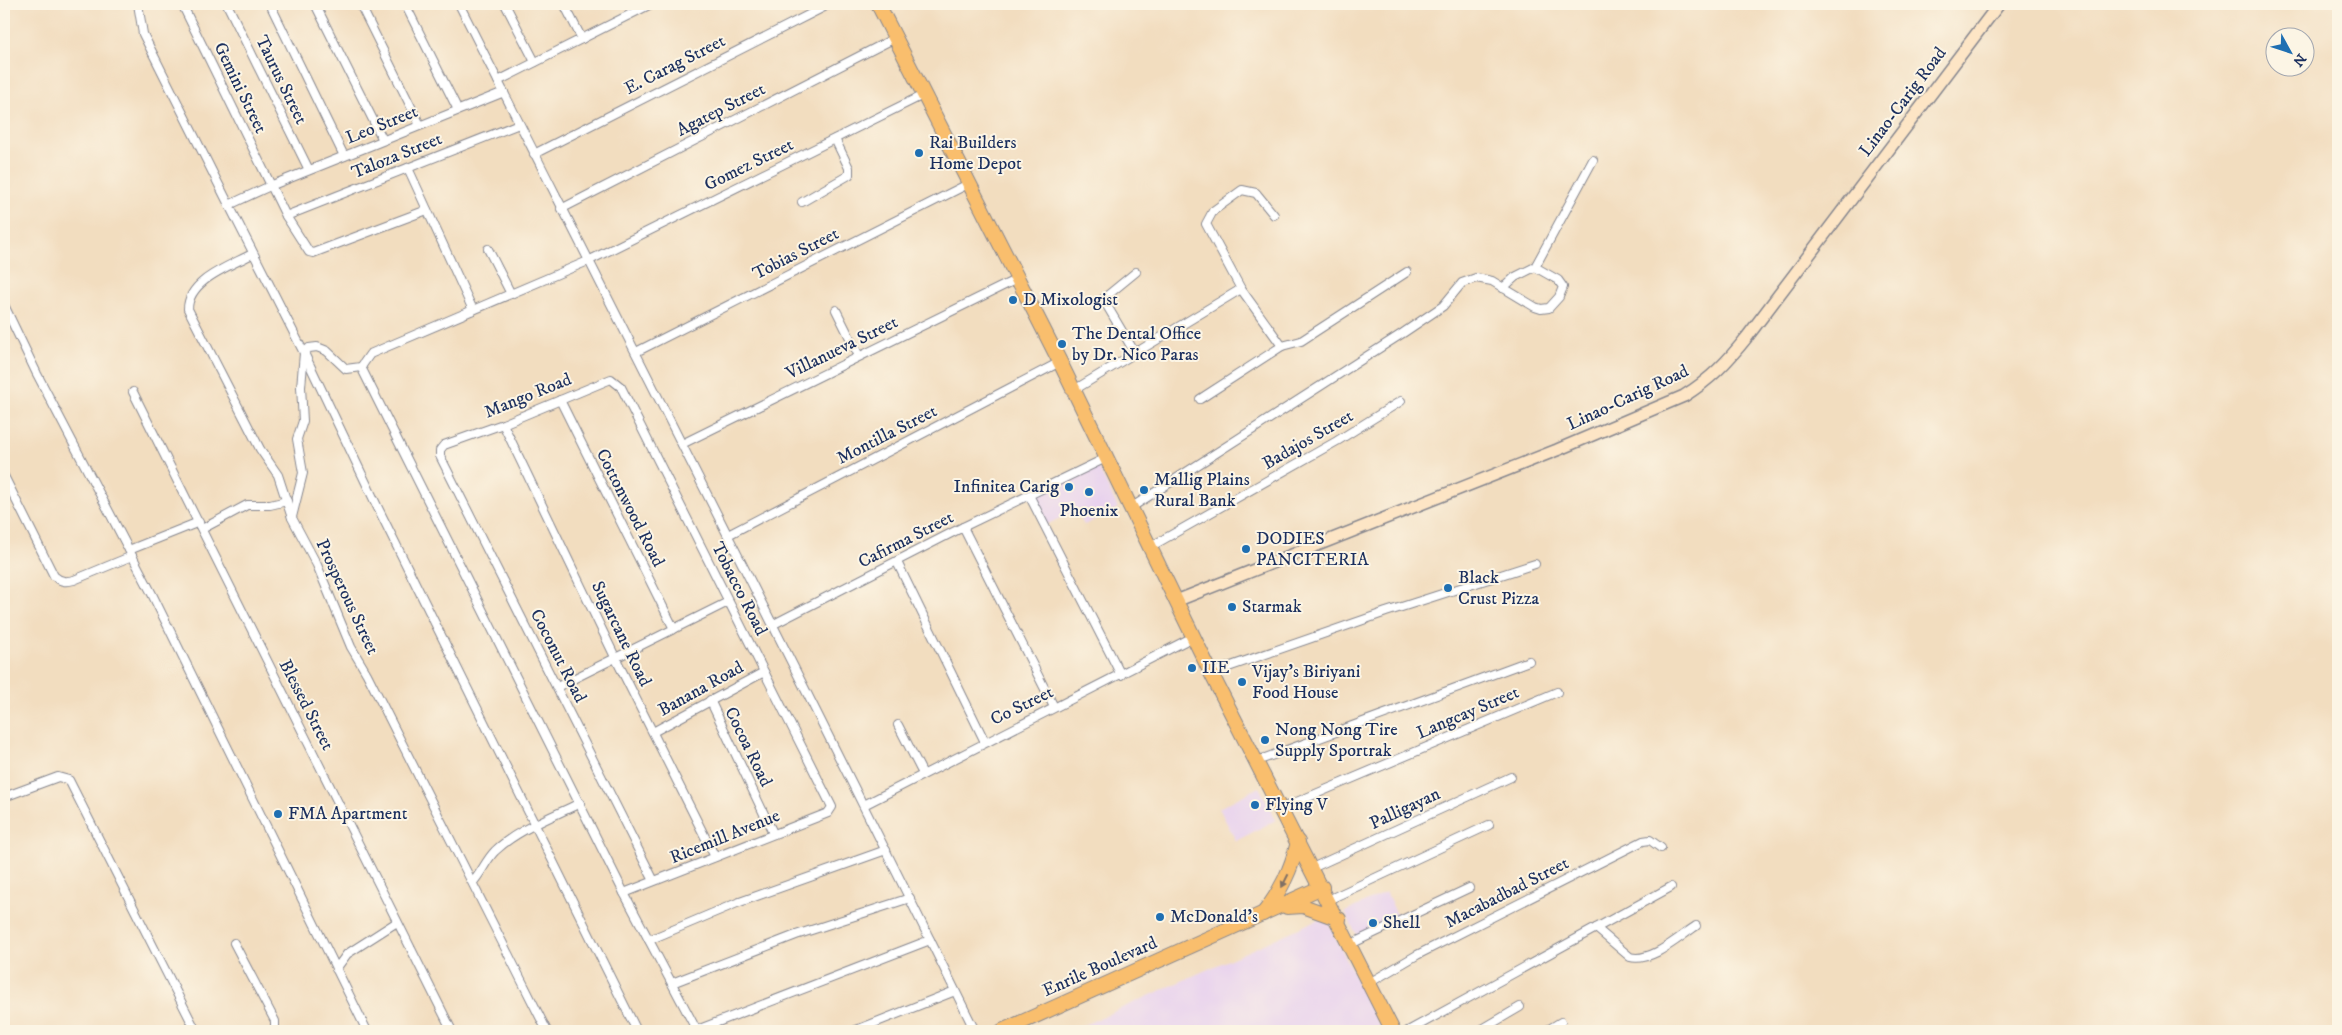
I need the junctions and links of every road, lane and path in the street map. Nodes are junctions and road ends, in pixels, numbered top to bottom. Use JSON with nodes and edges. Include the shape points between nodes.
{"nodes":[{"id":1,"x":138,"y":4,"type":"edge"},
{"id":2,"x":182,"y":4,"type":"edge"},
{"id":3,"x":227,"y":4,"type":"edge"},
{"id":4,"x":270,"y":4,"type":"edge"},
{"id":5,"x":316,"y":4,"type":"edge"},
{"id":6,"x":360,"y":4,"type":"edge"},
{"id":7,"x":404,"y":4,"type":"edge"},
{"id":8,"x":459,"y":4,"type":"edge"},
{"id":9,"x":505,"y":4,"type":"edge"},
{"id":10,"x":564,"y":4,"type":"edge"},
{"id":11,"x":629,"y":4,"type":"edge"},
{"id":12,"x":651,"y":4,"type":"edge"},
{"id":13,"x":830,"y":4,"type":"edge"},
{"id":14,"x":878,"y":4,"type":"edge"},
{"id":15,"x":1999,"y":4,"type":"edge"},
{"id":16,"x":634,"y":12,"type":"junction"},
{"id":17,"x":894,"y":36,"type":"junction"},
{"id":18,"x":582,"y":39,"type":"junction"},
{"id":19,"x":535,"y":62,"type":"junction"},
{"id":20,"x":498,"y":81,"type":"junction"},
{"id":21,"x":504,"y":92,"type":"junction"},
{"id":22,"x":923,"y":95,"type":"junction"},
{"id":23,"x":458,"y":110,"type":"junction"},
{"id":24,"x":520,"y":124,"type":"junction"},
{"id":25,"x":420,"y":125,"type":"junction"},
{"id":26,"x":835,"y":139,"type":"junction"},
{"id":27,"x":383,"y":140,"type":"junction"},
{"id":28,"x":534,"y":154,"type":"junction"},
{"id":29,"x":344,"y":156,"type":"junction"},
{"id":30,"x":1593,"y":160,"type":"dead end"},
{"id":31,"x":408,"y":168,"type":"junction"},
{"id":32,"x":309,"y":170,"type":"junction"},
{"id":33,"x":970,"y":183,"type":"junction"},
{"id":34,"x":270,"y":186,"type":"junction"},
{"id":35,"x":802,"y":202,"type":"dead end"},
{"id":36,"x":229,"y":205,"type":"junction"},
{"id":37,"x":561,"y":209,"type":"junction"},
{"id":38,"x":427,"y":210,"type":"junction"},
{"id":39,"x":1274,"y":215,"type":"dead end"},
{"id":40,"x":286,"y":216,"type":"junction"},
{"id":41,"x":488,"y":249,"type":"dead end"},
{"id":42,"x":252,"y":254,"type":"junction"},
{"id":43,"x":588,"y":261,"type":"junction"},
{"id":44,"x":1535,"y":267,"type":"junction"},
{"id":45,"x":1136,"y":272,"type":"dead end"},
{"id":46,"x":1407,"y":272,"type":"dead end"},
{"id":47,"x":1017,"y":279,"type":"junction"},
{"id":48,"x":1503,"y":288,"type":"junction"},
{"id":49,"x":1241,"y":289,"type":"junction"},
{"id":50,"x":511,"y":294,"type":"junction"},
{"id":51,"x":4,"y":305,"type":"edge"},
{"id":52,"x":473,"y":310,"type":"junction"},
{"id":53,"x":836,"y":310,"type":"dead end"},
{"id":54,"x":1282,"y":346,"type":"junction"},
{"id":55,"x":636,"y":352,"type":"junction"},
{"id":56,"x":304,"y":353,"type":"junction"},
{"id":57,"x":1135,"y":353,"type":"junction"},
{"id":58,"x":858,"y":356,"type":"junction"},
{"id":59,"x":1060,"y":362,"type":"junction"},
{"id":60,"x":361,"y":367,"type":"junction"},
{"id":61,"x":621,"y":387,"type":"joint"},
{"id":62,"x":1074,"y":390,"type":"junction"},
{"id":63,"x":133,"y":392,"type":"dead end"},
{"id":64,"x":1200,"y":399,"type":"dead end"},
{"id":65,"x":560,"y":400,"type":"junction"},
{"id":66,"x":1401,"y":401,"type":"dead end"},
{"id":67,"x":503,"y":424,"type":"junction"},
{"id":68,"x":682,"y":444,"type":"junction"},
{"id":69,"x":444,"y":445,"type":"joint"},
{"id":70,"x":1106,"y":458,"type":"junction"},
{"id":71,"x":4,"y":476,"type":"edge"},
{"id":72,"x":1029,"y":495,"type":"junction"},
{"id":73,"x":287,"y":501,"type":"junction"},
{"id":74,"x":1132,"y":507,"type":"junction"},
{"id":75,"x":292,"y":518,"type":"junction"},
{"id":76,"x":201,"y":526,"type":"junction"},
{"id":77,"x":963,"y":527,"type":"junction"},
{"id":78,"x":728,"y":535,"type":"junction"},
{"id":79,"x":1150,"y":547,"type":"junction"},
{"id":80,"x":131,"y":553,"type":"junction"},
{"id":81,"x":897,"y":562,"type":"junction"},
{"id":82,"x":1535,"y":564,"type":"dead end"},
{"id":83,"x":1176,"y":601,"type":"junction"},
{"id":84,"x":728,"y":602,"type":"junction"},
{"id":85,"x":774,"y":624,"type":"junction"},
{"id":86,"x":674,"y":629,"type":"junction"},
{"id":87,"x":1195,"y":636,"type":"junction"},
{"id":88,"x":615,"y":658,"type":"junction"},
{"id":89,"x":1529,"y":661,"type":"dead end"},
{"id":90,"x":764,"y":672,"type":"junction"},
{"id":91,"x":1211,"y":673,"type":"junction"},
{"id":92,"x":1120,"y":675,"type":"junction"},
{"id":93,"x":557,"y":687,"type":"junction"},
{"id":94,"x":1557,"y":692,"type":"dead end"},
{"id":95,"x":710,"y":700,"type":"junction"},
{"id":96,"x":1054,"y":707,"type":"junction"},
{"id":97,"x":898,"y":725,"type":"dead end"},
{"id":98,"x":653,"y":732,"type":"junction"},
{"id":99,"x":985,"y":742,"type":"junction"},
{"id":100,"x":1257,"y":761,"type":"junction"},
{"id":101,"x":923,"y":774,"type":"junction"},
{"id":102,"x":1511,"y":777,"type":"dead end"},
{"id":103,"x":4,"y":797,"type":"edge"},
{"id":104,"x":580,"y":803,"type":"junction"},
{"id":105,"x":831,"y":804,"type":"joint"},
{"id":106,"x":864,"y":804,"type":"junction"},
{"id":107,"x":1280,"y":809,"type":"junction"},
{"id":108,"x":535,"y":825,"type":"junction"},
{"id":109,"x":1489,"y":825,"type":"dead end"},
{"id":110,"x":773,"y":834,"type":"junction"},
{"id":111,"x":1298,"y":842,"type":"junction"},
{"id":112,"x":1661,"y":848,"type":"dead end"},
{"id":113,"x":886,"y":850,"type":"junction"},
{"id":114,"x":715,"y":857,"type":"junction"},
{"id":115,"x":1312,"y":868,"type":"junction"},
{"id":116,"x":654,"y":881,"type":"junction"},
{"id":117,"x":473,"y":882,"type":"junction"},
{"id":118,"x":1671,"y":887,"type":"dead end"},
{"id":119,"x":1470,"y":888,"type":"dead end"},
{"id":120,"x":624,"y":893,"type":"junction"},
{"id":121,"x":1325,"y":894,"type":"junction"},
{"id":122,"x":910,"y":898,"type":"junction"},
{"id":123,"x":1268,"y":912,"type":"junction"},
{"id":124,"x":1338,"y":920,"type":"junction"},
{"id":125,"x":397,"y":922,"type":"junction"},
{"id":126,"x":1696,"y":926,"type":"dead end"},
{"id":127,"x":1596,"y":928,"type":"junction"},
{"id":128,"x":649,"y":940,"type":"junction"},
{"id":129,"x":930,"y":940,"type":"junction"},
{"id":130,"x":234,"y":943,"type":"dead end"},
{"id":131,"x":1351,"y":944,"type":"junction"},
{"id":132,"x":336,"y":970,"type":"junction"},
{"id":133,"x":672,"y":983,"type":"junction"},
{"id":134,"x":1369,"y":983,"type":"junction"},
{"id":135,"x":955,"y":991,"type":"junction"},
{"id":136,"x":1520,"y":1007,"type":"dead end"},
{"id":137,"x":1561,"y":1022,"type":"dead end"},
{"id":138,"x":697,"y":1030,"type":"edge"},
{"id":139,"x":196,"y":1031,"type":"edge"},
{"id":140,"x":275,"y":1031,"type":"edge"},
{"id":141,"x":368,"y":1031,"type":"edge"},
{"id":142,"x":452,"y":1031,"type":"edge"},
{"id":143,"x":547,"y":1031,"type":"edge"},
{"id":144,"x":637,"y":1031,"type":"edge"},
{"id":145,"x":854,"y":1031,"type":"edge"},
{"id":146,"x":975,"y":1031,"type":"edge"},
{"id":147,"x":1002,"y":1031,"type":"edge"},
{"id":148,"x":1393,"y":1031,"type":"edge"},
{"id":149,"x":1408,"y":1031,"type":"edge"},
{"id":150,"x":1479,"y":1031,"type":"edge"},
{"id":151,"x":1546,"y":1031,"type":"edge"}],
"edges":[{"from":1,"to":36,"type":"street","via":[[143,34]]},
{"from":2,"to":34,"type":"street","name":"Gemini Street"},
{"from":3,"to":32,"type":"street","name":"Taurus Street"},
{"from":4,"to":29,"type":"street"},
{"from":5,"to":27,"type":"street"},
{"from":6,"to":25,"type":"street"},
{"from":7,"to":23,"type":"street"},
{"from":8,"to":20,"type":"street"},
{"from":9,"to":19,"type":"street"},
{"from":10,"to":18,"type":"street"},
{"from":11,"to":16,"type":"street"},
{"from":12,"to":16,"type":"street"},
{"from":13,"to":28,"type":"street","name":"E. Carag Street"},
{"from":14,"to":17,"type":"highway"},
{"from":15,"to":83,"type":"main road","name":"Linao-Carig Road","via":[[1747,337],[1723,367],[1702,384],[1684,396],[1557,450]]},
{"from":16,"to":18,"type":"street"},
{"from":17,"to":22,"type":"highway"},
{"from":17,"to":37,"type":"street","name":"Agatep Street"},
{"from":18,"to":19,"type":"street"},
{"from":19,"to":20,"type":"street"},
{"from":20,"to":21,"type":"street"},
{"from":21,"to":23,"type":"street","name":"Leo Street"},
{"from":21,"to":24,"type":"street"},
{"from":22,"to":26,"type":"street","name":"Gomez Street"},
{"from":22,"to":33,"type":"highway"},
{"from":23,"to":25,"type":"street","name":"Leo Street"},
{"from":24,"to":28,"type":"street"},
{"from":24,"to":31,"type":"street","name":"Taloza Street"},
{"from":25,"to":27,"type":"street","name":"Leo Street"},
{"from":26,"to":35,"type":"street","via":[[850,168],[850,175]]},
{"from":26,"to":43,"type":"street","name":"Gomez Street"},
{"from":27,"to":29,"type":"street","name":"Leo Street"},
{"from":28,"to":37,"type":"street"},
{"from":29,"to":32,"type":"street","name":"Leo Street"},
{"from":30,"to":44,"type":"street"},
{"from":31,"to":38,"type":"street"},
{"from":31,"to":40,"type":"street","name":"Taloza Street"},
{"from":32,"to":34,"type":"street","name":"Leo Street"},
{"from":33,"to":47,"type":"highway"},
{"from":33,"to":55,"type":"street","name":"Tobias Street"},
{"from":34,"to":36,"type":"street","name":"Leo Street"},
{"from":34,"to":40,"type":"street","name":"Gemini Street"},
{"from":36,"to":42,"type":"street"},
{"from":37,"to":43,"type":"street"},
{"from":38,"to":40,"type":"street","name":"Gemini Street","via":[[313,253],[309,252]]},
{"from":38,"to":52,"type":"street"},
{"from":39,"to":49,"type":"street","via":[[1256,193],[1242,190],[1213,211],[1207,220],[1207,229]]},
{"from":41,"to":50,"type":"street"},
{"from":42,"to":56,"type":"street"},
{"from":42,"to":73,"type":"street","name":"Prosperous Street","via":[[195,287],[189,297],[188,309],[256,441],[278,475]]},
{"from":43,"to":50,"type":"street","name":"Gomez Street"},
{"from":43,"to":55,"type":"street"},
{"from":44,"to":48,"type":"street","via":[[1515,277]]},
{"from":44,"to":48,"type":"street","via":[[1558,280],[1563,287],[1549,308],[1535,307]]},
{"from":45,"to":57,"type":"street","via":[[1103,299]]},
{"from":46,"to":54,"type":"street","via":[[1301,341]]},
{"from":47,"to":58,"type":"street","name":"Villanueva Street"},
{"from":47,"to":59,"type":"highway"},
{"from":48,"to":74,"type":"street","via":[[1482,278],[1465,281],[1443,306],[1410,329]]},
{"from":49,"to":54,"type":"street"},
{"from":49,"to":57,"type":"street"},
{"from":50,"to":52,"type":"street","name":"Gomez Street"},
{"from":51,"to":80,"type":"street"},
{"from":52,"to":60,"type":"street","name":"Gomez Street","via":[[370,354]]},
{"from":53,"to":58,"type":"street"},
{"from":54,"to":64,"type":"street"},
{"from":55,"to":68,"type":"street"},
{"from":56,"to":60,"type":"street","via":[[317,347],[327,351],[346,369]]},
{"from":56,"to":75,"type":"street","via":[[303,421],[296,439],[303,473]]},
{"from":56,"to":108,"type":"street"},
{"from":57,"to":62,"type":"street"},
{"from":58,"to":68,"type":"street","name":"Villanueva Street"},
{"from":59,"to":62,"type":"highway"},
{"from":59,"to":78,"type":"street","name":"Montilla Street"},
{"from":60,"to":104,"type":"street"},
{"from":61,"to":65,"type":"street","name":"Mango Road","via":[[611,379]]},
{"from":61,"to":84,"type":"street","name":"Tobacco Road"},
{"from":62,"to":70,"type":"highway"},
{"from":63,"to":76,"type":"street","name":"Blessed Street"},
{"from":65,"to":67,"type":"street","name":"Mango Road"},
{"from":65,"to":86,"type":"street","name":"Cottonwood Road"},
{"from":66,"to":79,"type":"street","name":"Badajos Street"},
{"from":67,"to":69,"type":"street","name":"Mango Road"},
{"from":67,"to":88,"type":"street","name":"Sugarcane Road"},
{"from":68,"to":78,"type":"street"},
{"from":69,"to":93,"type":"street","name":"Coconut Road","via":[[440,452],[443,464]]},
{"from":70,"to":72,"type":"street","name":"Cafirma Street"},
{"from":70,"to":74,"type":"highway"},
{"from":71,"to":80,"type":"street","via":[[58,580],[74,580]]},
{"from":72,"to":77,"type":"street","name":"Cafirma Street"},
{"from":72,"to":92,"type":"street"},
{"from":73,"to":75,"type":"street","name":"Prosperous Street"},
{"from":73,"to":76,"type":"street","via":[[247,505]]},
{"from":74,"to":79,"type":"highway"},
{"from":75,"to":117,"type":"street","name":"Prosperous Street","via":[[317,565],[350,648],[367,674]]},
{"from":76,"to":80,"type":"street"},
{"from":76,"to":125,"type":"street","name":"Blessed Street"},
{"from":77,"to":81,"type":"street","name":"Cafirma Street"},
{"from":77,"to":96,"type":"street"},
{"from":78,"to":85,"type":"street"},
{"from":79,"to":83,"type":"highway"},
{"from":80,"to":132,"type":"street"},
{"from":81,"to":85,"type":"street","name":"Cafirma Street"},
{"from":81,"to":99,"type":"street"},
{"from":82,"to":91,"type":"street"},
{"from":83,"to":87,"type":"highway"},
{"from":84,"to":86,"type":"street"},
{"from":84,"to":90,"type":"street","name":"Tobacco Road"},
{"from":85,"to":106,"type":"street"},
{"from":86,"to":88,"type":"street"},
{"from":87,"to":91,"type":"highway"},
{"from":87,"to":92,"type":"street","name":"Co Street"},
{"from":88,"to":93,"type":"street"},
{"from":88,"to":98,"type":"street","name":"Sugarcane Road"},
{"from":89,"to":100,"type":"street"},
{"from":90,"to":95,"type":"street","name":"Banana Road"},
{"from":90,"to":105,"type":"street","name":"Tobacco Road"},
{"from":91,"to":100,"type":"highway"},
{"from":92,"to":96,"type":"street","name":"Co Street"},
{"from":93,"to":116,"type":"street","name":"Coconut Road"},
{"from":94,"to":107,"type":"street","name":"Langcay Street"},
{"from":95,"to":98,"type":"street","name":"Banana Road"},
{"from":95,"to":110,"type":"street","name":"Cocoa Road"},
{"from":96,"to":99,"type":"street","name":"Co Street"},
{"from":97,"to":101,"type":"street"},
{"from":98,"to":114,"type":"street","name":"Sugarcane Road"},
{"from":99,"to":101,"type":"street","name":"Co Street"},
{"from":100,"to":107,"type":"highway"},
{"from":101,"to":106,"type":"street","name":"Co Street"},
{"from":102,"to":115,"type":"street","name":"Palligayan"},
{"from":103,"to":139,"type":"street","via":[[58,777],[69,780]]},
{"from":104,"to":108,"type":"street"},
{"from":104,"to":120,"type":"street"},
{"from":105,"to":110,"type":"street","name":"Ricemill Avenue","via":[[828,813]]},
{"from":106,"to":113,"type":"street"},
{"from":107,"to":111,"type":"highway"},
{"from":108,"to":117,"type":"street","via":[[494,852]]},
{"from":108,"to":144,"type":"street"},
{"from":109,"to":121,"type":"street"},
{"from":110,"to":114,"type":"street","name":"Ricemill Avenue"},
{"from":111,"to":115,"type":"highway"},
{"from":111,"to":123,"type":"highway","one_way":true,"via":[[1289,874]]},
{"from":112,"to":134,"type":"street","name":"Macabadbad Street","via":[[1650,840],[1637,844]]},
{"from":113,"to":122,"type":"street"},
{"from":113,"to":128,"type":"street","via":[[737,903]]},
{"from":114,"to":116,"type":"street","name":"Ricemill Avenue"},
{"from":115,"to":121,"type":"highway"},
{"from":116,"to":120,"type":"street","name":"Ricemill Avenue"},
{"from":117,"to":143,"type":"street","name":"Prosperous Street"},
{"from":118,"to":127,"type":"street"},
{"from":119,"to":131,"type":"street"},
{"from":120,"to":128,"type":"street"},
{"from":121,"to":123,"type":"highway","name":"Enrile Boulevard"},
{"from":121,"to":124,"type":"highway"},
{"from":122,"to":129,"type":"street"},
{"from":122,"to":133,"type":"street","via":[[796,935]]},
{"from":123,"to":124,"type":"highway","via":[[1303,906]]},
{"from":123,"to":147,"type":"highway","name":"Enrile Boulevard"},
{"from":124,"to":131,"type":"highway"},
{"from":125,"to":132,"type":"street","via":[[347,954]]},
{"from":125,"to":142,"type":"street","name":"Blessed Street"},
{"from":126,"to":127,"type":"street","via":[[1652,954],[1636,959]]},
{"from":127,"to":149,"type":"street"},
{"from":128,"to":133,"type":"street"},
{"from":129,"to":135,"type":"street"},
{"from":129,"to":138,"type":"street"},
{"from":130,"to":140,"type":"street","via":[[275,1021]]},
{"from":131,"to":134,"type":"highway"},
{"from":132,"to":141,"type":"street"},
{"from":133,"to":138,"type":"street"},
{"from":134,"to":148,"type":"highway"},
{"from":135,"to":145,"type":"street"},
{"from":135,"to":146,"type":"street"},
{"from":136,"to":150,"type":"street"},
{"from":137,"to":151,"type":"street"}]}
